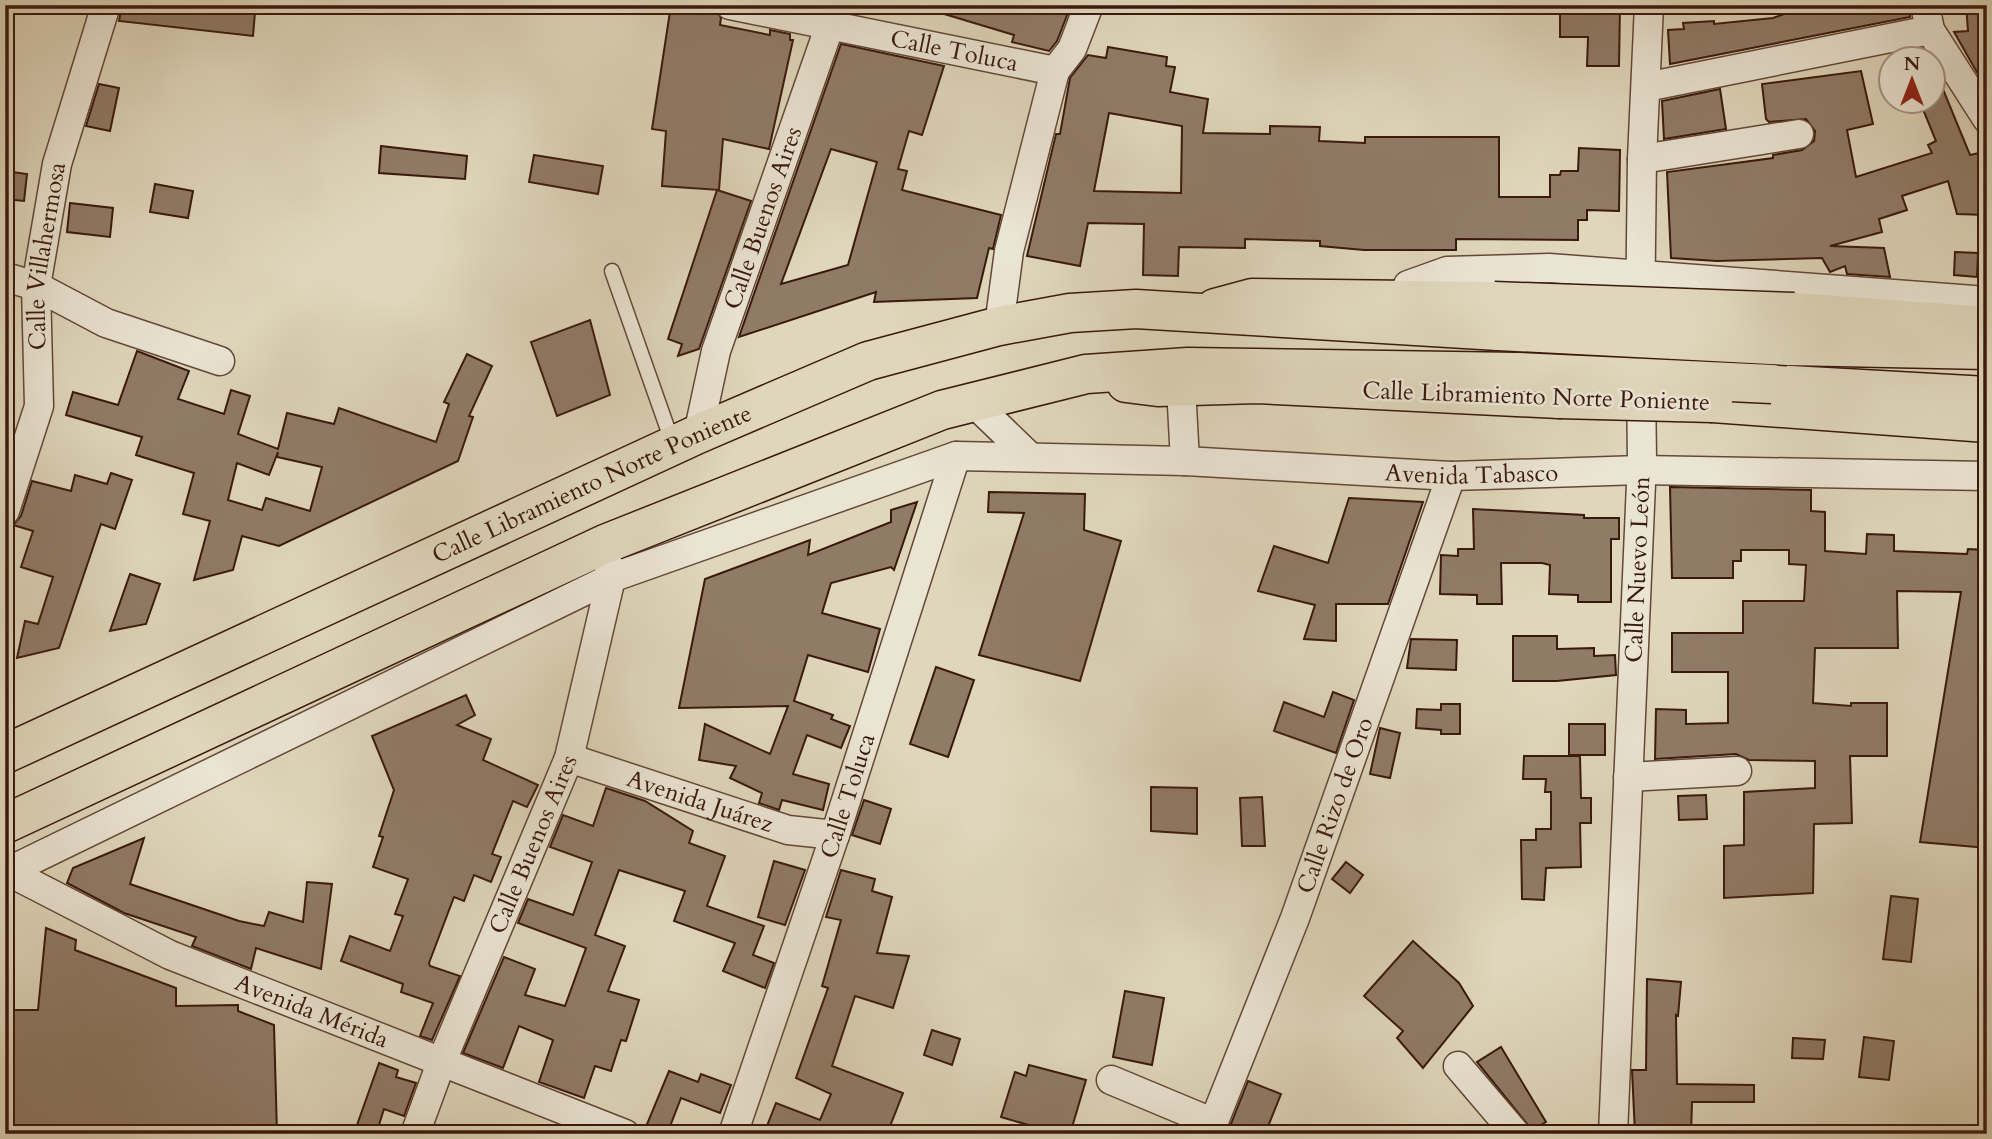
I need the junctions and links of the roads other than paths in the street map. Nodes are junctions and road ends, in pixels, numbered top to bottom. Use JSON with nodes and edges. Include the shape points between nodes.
{"nodes":[{"id":1,"x":106,"y":5,"type":"edge"},
{"id":2,"x":1089,"y":5,"type":"edge"},
{"id":3,"x":1648,"y":5,"type":"edge"},
{"id":4,"x":730,"y":6,"type":"edge"},
{"id":5,"x":834,"y":16,"type":"edge"},
{"id":6,"x":1927,"y":18,"type":"edge"},
{"id":7,"x":1055,"y":71,"type":"junction"},
{"id":8,"x":1646,"y":87,"type":"junction"},
{"id":9,"x":1987,"y":119,"type":"edge"},
{"id":10,"x":1799,"y":134,"type":"dead end"},
{"id":11,"x":1642,"y":159,"type":"junction"},
{"id":12,"x":612,"y":271,"type":"dead end"},
{"id":13,"x":1640,"y":274,"type":"junction"},
{"id":14,"x":5,"y":277,"type":"edge"},
{"id":15,"x":36,"y":286,"type":"junction"},
{"id":16,"x":1403,"y":301,"type":"junction"},
{"id":17,"x":1987,"y":301,"type":"edge"},
{"id":18,"x":1205,"y":311,"type":"junction"},
{"id":19,"x":1496,"y":316,"type":"junction"},
{"id":20,"x":999,"y":326,"type":"junction"},
{"id":21,"x":1987,"y":326,"type":"edge"},
{"id":22,"x":1791,"y":329,"type":"junction"},
{"id":23,"x":1987,"y":350,"type":"edge"},
{"id":24,"x":220,"y":361,"type":"dead end"},
{"id":25,"x":1086,"y":374,"type":"junction"},
{"id":26,"x":1181,"y":387,"type":"junction"},
{"id":27,"x":1987,"y":396,"type":"edge"},
{"id":28,"x":973,"y":402,"type":"junction"},
{"id":29,"x":1987,"y":423,"type":"edge"},
{"id":30,"x":686,"y":440,"type":"junction"},
{"id":31,"x":1028,"y":455,"type":"junction"},
{"id":32,"x":956,"y":456,"type":"junction"},
{"id":33,"x":1185,"y":461,"type":"junction"},
{"id":34,"x":1641,"y":470,"type":"junction"},
{"id":35,"x":1451,"y":476,"type":"junction"},
{"id":36,"x":1987,"y":476,"type":"edge"},
{"id":37,"x":5,"y":511,"type":"edge"},
{"id":38,"x":608,"y":561,"type":"junction"},
{"id":39,"x":5,"y":754,"type":"edge"},
{"id":40,"x":569,"y":758,"type":"junction"},
{"id":41,"x":1737,"y":771,"type":"dead end"},
{"id":42,"x":1628,"y":776,"type":"junction"},
{"id":43,"x":5,"y":824,"type":"edge"},
{"id":44,"x":835,"y":835,"type":"junction"},
{"id":45,"x":6,"y":872,"type":"edge"},
{"id":46,"x":441,"y":1063,"type":"junction"},
{"id":47,"x":1458,"y":1066,"type":"dead end"},
{"id":48,"x":1111,"y":1080,"type":"dead end"},
{"id":49,"x":1212,"y":1128,"type":"edge"},
{"id":50,"x":415,"y":1134,"type":"edge"},
{"id":51,"x":625,"y":1134,"type":"edge"},
{"id":52,"x":733,"y":1134,"type":"edge"},
{"id":53,"x":1516,"y":1134,"type":"edge"},
{"id":54,"x":1613,"y":1134,"type":"edge"}],
"edges":[{"from":1,"to":15,"type":"street","name":"Calle Villahermosa","via":[[57,164]]},
{"from":2,"to":7,"type":"street","via":[[1072,49]]},
{"from":3,"to":8,"type":"street","name":"Calle Nuevo León"},
{"from":4,"to":5,"type":"street","name":"Calle Toluca"},
{"from":5,"to":7,"type":"street","name":"Calle Toluca"},
{"from":5,"to":30,"type":"street","name":"Calle Buenos Aires"},
{"from":6,"to":8,"type":"street"},
{"from":6,"to":9,"type":"street"},
{"from":7,"to":20,"type":"street","via":[[1009,251]]},
{"from":8,"to":11,"type":"street","name":"Calle Nuevo León"},
{"from":10,"to":11,"type":"street"},
{"from":11,"to":13,"type":"street","name":"Calle Nuevo León"},
{"from":12,"to":30,"type":"lane"},
{"from":13,"to":16,"type":"street","via":[[1549,268],[1447,271],[1408,285]]},
{"from":13,"to":17,"type":"street"},
{"from":13,"to":34,"type":"street","name":"Calle Nuevo León"},
{"from":14,"to":15,"type":"street"},
{"from":15,"to":24,"type":"street","via":[[106,323]]},
{"from":15,"to":37,"type":"street","name":"Calle Villahermosa","via":[[39,406]]},
{"from":16,"to":18,"type":"main road","name":"Calle Libramiento Norte Poniente","via":[[1252,298]]},
{"from":16,"to":19,"type":"main road","name":"Calle Libramiento Norte Poniente"},
{"from":18,"to":19,"type":"main road","name":"Calle Libramiento Norte Poniente"},
{"from":18,"to":20,"type":"main road","name":"Calle Libramiento Norte Poniente","via":[[1097,311]]},
{"from":19,"to":22,"type":"main road","name":"Calle Libramiento Norte Poniente","bridge":true},
{"from":20,"to":30,"type":"main road","name":"Calle Libramiento Norte Poniente","via":[[867,361]]},
{"from":21,"to":22,"type":"main road","name":"Calle Libramiento Norte Poniente"},
{"from":22,"to":23,"type":"main road","name":"Calle Libramiento Norte Poniente"},
{"from":25,"to":26,"type":"main road","name":"Calle Libramiento Norte Poniente","via":[[1137,385]]},
{"from":25,"to":27,"type":"main road","name":"Calle Libramiento Norte Poniente","bridge":true,"via":[[1188,367],[1518,372]]},
{"from":25,"to":28,"type":"main road","name":"Calle Libramiento Norte Poniente"},
{"from":26,"to":29,"type":"main road","name":"Calle Libramiento Norte Poniente","bridge":true,"via":[[1257,384],[1713,403]]},
{"from":26,"to":33,"type":"street"},
{"from":28,"to":31,"type":"street"},
{"from":28,"to":38,"type":"main road","name":"Calle Libramiento Norte Poniente","via":[[942,410]]},
{"from":30,"to":39,"type":"main road","name":"Calle Libramiento Norte Poniente"},
{"from":31,"to":32,"type":"street","name":"Avenida Tabasco"},
{"from":31,"to":33,"type":"street","name":"Avenida Tabasco"},
{"from":32,"to":38,"type":"street","name":"Avenida Tabasco"},
{"from":32,"to":44,"type":"street","name":"Calle Toluca"},
{"from":33,"to":35,"type":"street","name":"Avenida Tabasco"},
{"from":34,"to":35,"type":"street","name":"Avenida Tabasco"},
{"from":34,"to":36,"type":"street","name":"Avenida Tabasco"},
{"from":34,"to":42,"type":"street","name":"Calle Nuevo León"},
{"from":35,"to":49,"type":"street","name":"Calle Rizo de Oro","via":[[1295,918]]},
{"from":38,"to":40,"type":"street","name":"Calle Buenos Aires"},
{"from":38,"to":43,"type":"main road","name":"Calle Libramiento Norte Poniente"},
{"from":38,"to":45,"type":"street","name":"Avenida Tabasco"},
{"from":40,"to":44,"type":"street","name":"Avenida Juárez","via":[[788,830]]},
{"from":40,"to":46,"type":"street","name":"Calle Buenos Aires"},
{"from":41,"to":42,"type":"street"},
{"from":42,"to":54,"type":"street","name":"Calle Nuevo León"},
{"from":44,"to":52,"type":"street","name":"Calle Toluca"},
{"from":45,"to":46,"type":"street","name":"Avenida Mérida","via":[[170,955]]},
{"from":46,"to":50,"type":"street","name":"Calle Buenos Aires"},
{"from":46,"to":51,"type":"street","name":"Avenida Mérida"},
{"from":47,"to":53,"type":"street"},
{"from":48,"to":49,"type":"street"}]}
